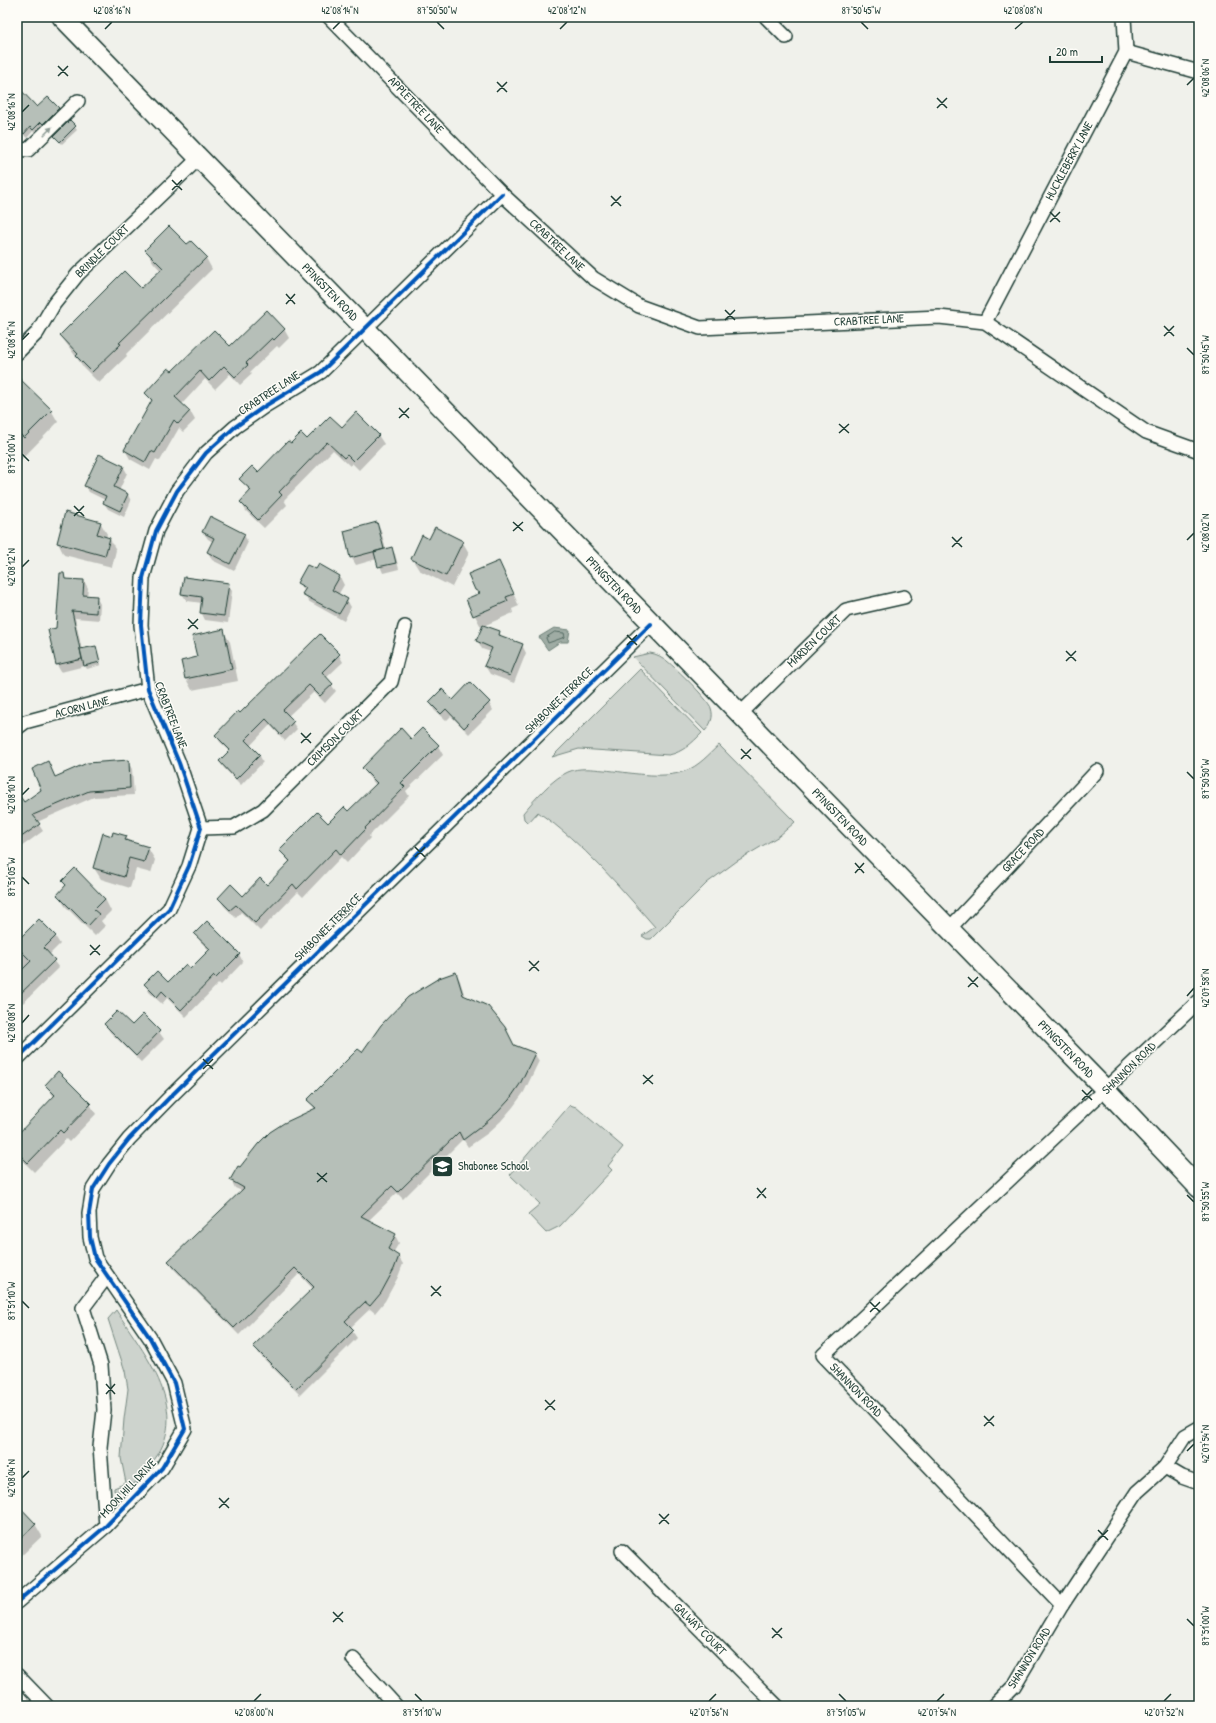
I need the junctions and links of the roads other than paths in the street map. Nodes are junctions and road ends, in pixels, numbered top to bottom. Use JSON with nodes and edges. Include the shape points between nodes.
{"nodes":[{"id":1,"x":62,"y":17,"type":"edge"},
{"id":2,"x":329,"y":17,"type":"edge"},
{"id":3,"x":766,"y":17,"type":"edge"},
{"id":4,"x":1124,"y":17,"type":"edge"},
{"id":5,"x":786,"y":37,"type":"dead end"},
{"id":6,"x":1126,"y":52,"type":"junction"},
{"id":7,"x":1199,"y":72,"type":"edge"},
{"id":8,"x":78,"y":101,"type":"dead end"},
{"id":9,"x":17,"y":149,"type":"edge"},
{"id":10,"x":199,"y":158,"type":"junction"},
{"id":11,"x":502,"y":194,"type":"junction"},
{"id":12,"x":985,"y":322,"type":"junction"},
{"id":13,"x":366,"y":329,"type":"junction"},
{"id":14,"x":17,"y":353,"type":"edge"},
{"id":15,"x":1199,"y":451,"type":"edge"},
{"id":16,"x":904,"y":597,"type":"dead end"},
{"id":17,"x":652,"y":624,"type":"junction"},
{"id":18,"x":405,"y":627,"type":"dead end"},
{"id":19,"x":148,"y":689,"type":"junction"},
{"id":20,"x":740,"y":714,"type":"junction"},
{"id":21,"x":17,"y":728,"type":"edge"},
{"id":22,"x":1097,"y":771,"type":"dead end"},
{"id":23,"x":201,"y":828,"type":"junction"},
{"id":24,"x":949,"y":929,"type":"junction"},
{"id":25,"x":1199,"y":1001,"type":"edge"},
{"id":26,"x":17,"y":1059,"type":"edge"},
{"id":27,"x":1106,"y":1090,"type":"junction"},
{"id":28,"x":1199,"y":1188,"type":"edge"},
{"id":29,"x":107,"y":1276,"type":"junction"},
{"id":30,"x":1199,"y":1428,"type":"edge"},
{"id":31,"x":1165,"y":1467,"type":"junction"},
{"id":32,"x":1199,"y":1483,"type":"edge"},
{"id":33,"x":106,"y":1526,"type":"junction"},
{"id":34,"x":622,"y":1551,"type":"dead end"},
{"id":35,"x":17,"y":1602,"type":"edge"},
{"id":36,"x":1062,"y":1605,"type":"junction"},
{"id":37,"x":353,"y":1659,"type":"dead end"},
{"id":38,"x":17,"y":1675,"type":"edge"},
{"id":39,"x":47,"y":1706,"type":"edge"},
{"id":40,"x":396,"y":1706,"type":"edge"},
{"id":41,"x":777,"y":1706,"type":"edge"},
{"id":42,"x":994,"y":1706,"type":"edge"}],
"edges":[{"from":1,"to":10,"type":"main road","name":"PFINGSTEN ROAD"},
{"from":2,"to":11,"type":"street","name":"APPLETREE LANE"},
{"from":3,"to":5,"type":"street"},
{"from":4,"to":6,"type":"street"},
{"from":6,"to":7,"type":"street"},
{"from":6,"to":12,"type":"street","name":"HUCKLEBERRY LANE"},
{"from":9,"to":8,"type":"street","one_way":true,"via":[[28,150]]},
{"from":10,"to":13,"type":"main road","name":"PFINGSTEN ROAD"},
{"from":10,"to":14,"type":"street","name":"BRINDLE COURT","via":[[78,274],[54,304],[37,333]]},
{"from":11,"to":12,"type":"street","name":"CRABTREE LANE","via":[[593,278],[639,306],[700,328],[939,317]]},
{"from":11,"to":13,"type":"street","name":"CRABTREE LANE"},
{"from":12,"to":15,"type":"street","name":"CRABTREE LANE","via":[[1146,432]]},
{"from":13,"to":17,"type":"main road","name":"PFINGSTEN ROAD"},
{"from":13,"to":19,"type":"street","name":"CRABTREE LANE","via":[[321,372],[235,427],[206,452],[177,491],[156,531],[143,578],[141,625]]},
{"from":16,"to":20,"type":"street","name":"MARDEN COURT","via":[[846,610]]},
{"from":17,"to":20,"type":"main road","name":"PFINGSTEN ROAD"},
{"from":17,"to":29,"type":"street","name":"SHABONEE TERRACE","via":[[129,1139],[93,1189],[89,1213],[90,1238],[95,1258]]},
{"from":18,"to":23,"type":"street","name":"CRIMSON COURT","via":[[391,682],[264,810],[234,827]]},
{"from":19,"to":21,"type":"street","name":"ACORN LANE","via":[[25,722]]},
{"from":19,"to":23,"type":"street","name":"CRABTREE LANE","via":[[179,763]]},
{"from":20,"to":24,"type":"main road","name":"PFINGSTEN ROAD"},
{"from":22,"to":24,"type":"street","name":"GRACE ROAD"},
{"from":23,"to":26,"type":"street","via":[[190,866],[169,909]]},
{"from":24,"to":27,"type":"main road","name":"PFINGSTEN ROAD"},
{"from":25,"to":27,"type":"street","name":"SHANNON ROAD"},
{"from":27,"to":28,"type":"main road","name":"PFINGSTEN ROAD"},
{"from":27,"to":36,"type":"street","name":"SHANNON ROAD","via":[[823,1355]]},
{"from":29,"to":33,"type":"street","via":[[83,1308],[101,1365],[104,1410],[100,1447]]},
{"from":29,"to":33,"type":"street","name":"MOON HILL DRIVE","via":[[150,1338],[174,1383],[185,1429],[162,1468]]},
{"from":30,"to":31,"type":"street","via":[[1185,1436]]},
{"from":31,"to":32,"type":"street"},
{"from":31,"to":36,"type":"street","via":[[1137,1492]]},
{"from":33,"to":35,"type":"street","name":"MOON HILL DRIVE"},
{"from":34,"to":41,"type":"street","name":"GALWAY COURT"},
{"from":36,"to":42,"type":"street","name":"SHANNON ROAD","via":[[1014,1686]]},
{"from":37,"to":40,"type":"street"},
{"from":38,"to":39,"type":"street"}]}
